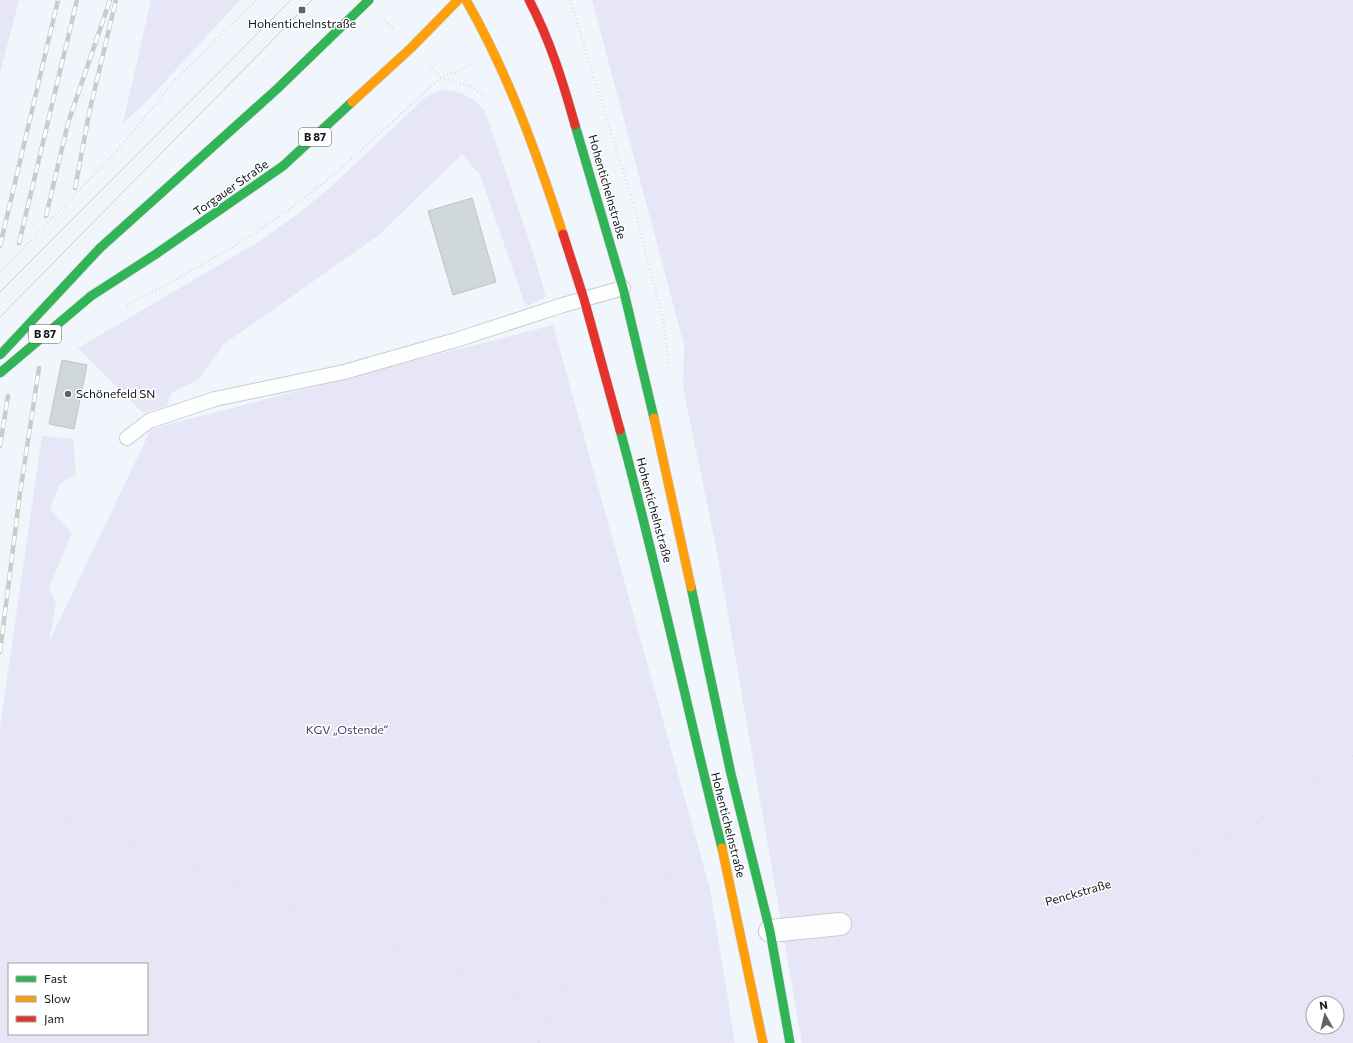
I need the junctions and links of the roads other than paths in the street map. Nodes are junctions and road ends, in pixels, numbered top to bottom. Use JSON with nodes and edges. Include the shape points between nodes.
{"nodes":[{"id":1,"x":369,"y":0,"type":"edge"},
{"id":2,"x":458,"y":0,"type":"edge"},
{"id":3,"x":466,"y":0,"type":"edge"},
{"id":4,"x":529,"y":0,"type":"edge"},
{"id":5,"x":623,"y":288,"type":"junction"},
{"id":6,"x":584,"y":300,"type":"junction"},
{"id":7,"x":0,"y":355,"type":"edge"},
{"id":8,"x":0,"y":373,"type":"edge"},
{"id":9,"x":127,"y":438,"type":"dead end"},
{"id":10,"x":840,"y":924,"type":"road end"},
{"id":11,"x":770,"y":931,"type":"junction"},
{"id":12,"x":763,"y":1043,"type":"edge"},
{"id":13,"x":790,"y":1043,"type":"edge"}],
"edges":[{"from":1,"to":7,"type":"main road","number":"B 87","bridge":true,"via":[[277,88],[100,248]]},
{"from":2,"to":8,"type":"main road","name":"Torgauer Straße","number":"B 87","bridge":true,"via":[[412,48],[283,166],[91,296]]},
{"from":3,"to":6,"type":"main road","name":"Hohentichelnstraße","via":[[514,97],[551,196]]},
{"from":4,"to":5,"type":"main road","name":"Hohentichelnstraße","via":[[542,25],[565,89]]},
{"from":5,"to":6,"type":"lane"},
{"from":5,"to":11,"type":"main road","name":"Hohentichelnstraße","via":[[732,774]]},
{"from":6,"to":9,"type":"lane","via":[[344,372],[215,399],[149,421]]},
{"from":6,"to":12,"type":"main road","name":"Hohentichelnstraße","via":[[660,583],[727,866]]},
{"from":10,"to":11,"type":"street"},
{"from":11,"to":13,"type":"main road","name":"Hohentichelnstraße"}]}
